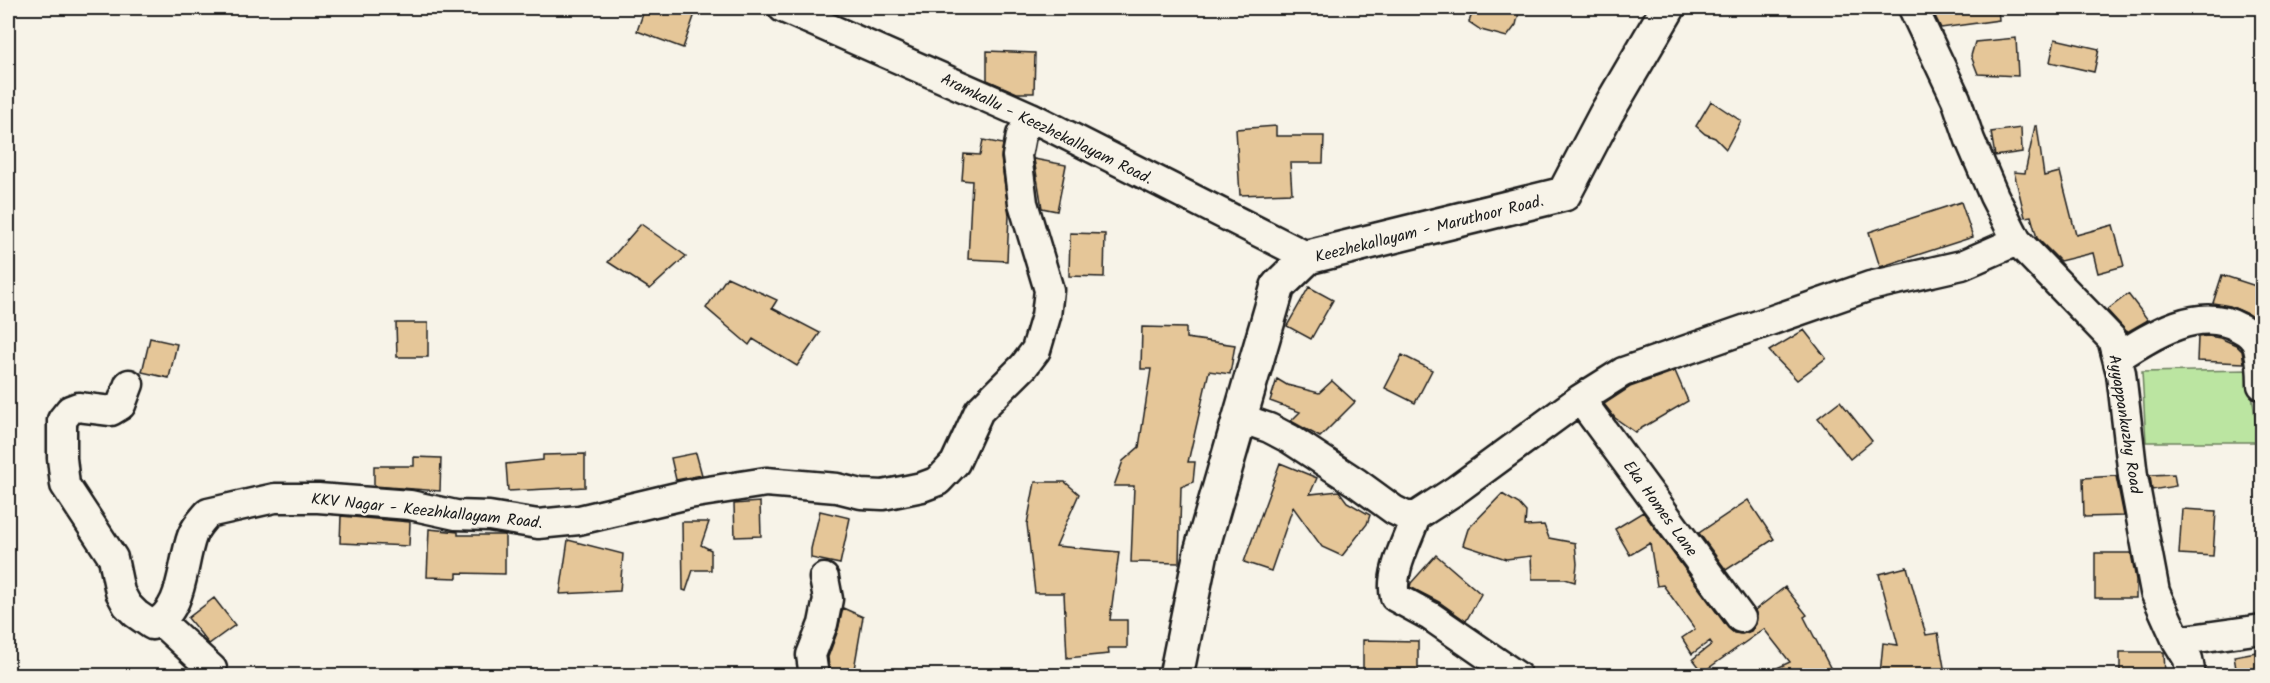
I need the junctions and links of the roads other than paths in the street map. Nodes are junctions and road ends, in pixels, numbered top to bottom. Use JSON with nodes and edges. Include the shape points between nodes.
{"nodes":[{"id":1,"x":783,"y":8,"type":"edge"},
{"id":2,"x":1668,"y":8,"type":"edge"},
{"id":3,"x":1913,"y":8,"type":"edge"},
{"id":4,"x":1032,"y":117,"type":"junction"},
{"id":5,"x":2017,"y":241,"type":"junction"},
{"id":6,"x":1308,"y":256,"type":"junction"},
{"id":7,"x":2117,"y":358,"type":"junction"},
{"id":8,"x":129,"y":384,"type":"dead end"},
{"id":9,"x":2262,"y":385,"type":"edge"},
{"id":10,"x":1580,"y":399,"type":"junction"},
{"id":11,"x":1240,"y":418,"type":"junction"},
{"id":12,"x":1416,"y":516,"type":"junction"},
{"id":13,"x":824,"y":578,"type":"dead end"},
{"id":14,"x":1741,"y":618,"type":"dead end"},
{"id":15,"x":160,"y":621,"type":"junction"},
{"id":16,"x":2262,"y":629,"type":"edge"},
{"id":17,"x":2177,"y":641,"type":"junction"},
{"id":18,"x":211,"y":675,"type":"edge"},
{"id":19,"x":814,"y":675,"type":"edge"},
{"id":20,"x":1176,"y":675,"type":"edge"},
{"id":21,"x":1517,"y":675,"type":"edge"},
{"id":22,"x":2191,"y":675,"type":"edge"}],
"edges":[{"from":1,"to":4,"type":"street","name":"Aramkallu - Keezhekallayam Road."},
{"from":2,"to":6,"type":"street","name":"Keezhekallayam - Maruthoor Road.","via":[[1564,194]]},
{"from":3,"to":5,"type":"street","name":"Ayyappankuzhy Road"},
{"from":4,"to":6,"type":"street","name":"Aramkallu - Keezhekallayam Road."},
{"from":4,"to":15,"type":"street","name":"KKV Nagar - Keezhkallayam Road.","via":[[1021,135],[1017,156],[1023,203],[1048,290],[1046,316],[1036,350],[979,411],[955,462],[938,481],[883,495],[766,482],[689,494],[579,520],[538,524],[456,515],[410,505],[275,498],[208,513],[192,535],[177,600]]},
{"from":5,"to":7,"type":"street","name":"Ayyappankuzhy Road","via":[[2112,339]]},
{"from":5,"to":10,"type":"street","via":[[1962,265],[1870,286],[1711,340],[1623,372]]},
{"from":6,"to":11,"type":"street","name":"Keezhekallayam - Maruthoor Road.","via":[[1278,286]]},
{"from":7,"to":9,"type":"street","via":[[2153,335],[2186,322],[2233,324],[2248,333],[2258,346]]},
{"from":7,"to":17,"type":"street","name":"Ayyappankuzhy Road","via":[[2133,476],[2155,592]]},
{"from":8,"to":15,"type":"street","via":[[121,405],[111,411],[78,407],[62,420],[64,478],[113,558],[127,605],[152,625]]},
{"from":10,"to":12,"type":"street"},
{"from":10,"to":14,"type":"street","name":"Eka Homes Lane"},
{"from":11,"to":12,"type":"street","via":[[1290,439],[1394,510]]},
{"from":11,"to":20,"type":"street","name":"Keezhekallayam - Maruthoor Road.","via":[[1201,552]]},
{"from":12,"to":21,"type":"street","via":[[1393,588],[1395,597]]},
{"from":13,"to":19,"type":"street","via":[[828,599],[811,655]]},
{"from":15,"to":18,"type":"street","via":[[212,669]]},
{"from":16,"to":17,"type":"street"},
{"from":17,"to":22,"type":"street","name":"Ayyappankuzhy Road"}]}
